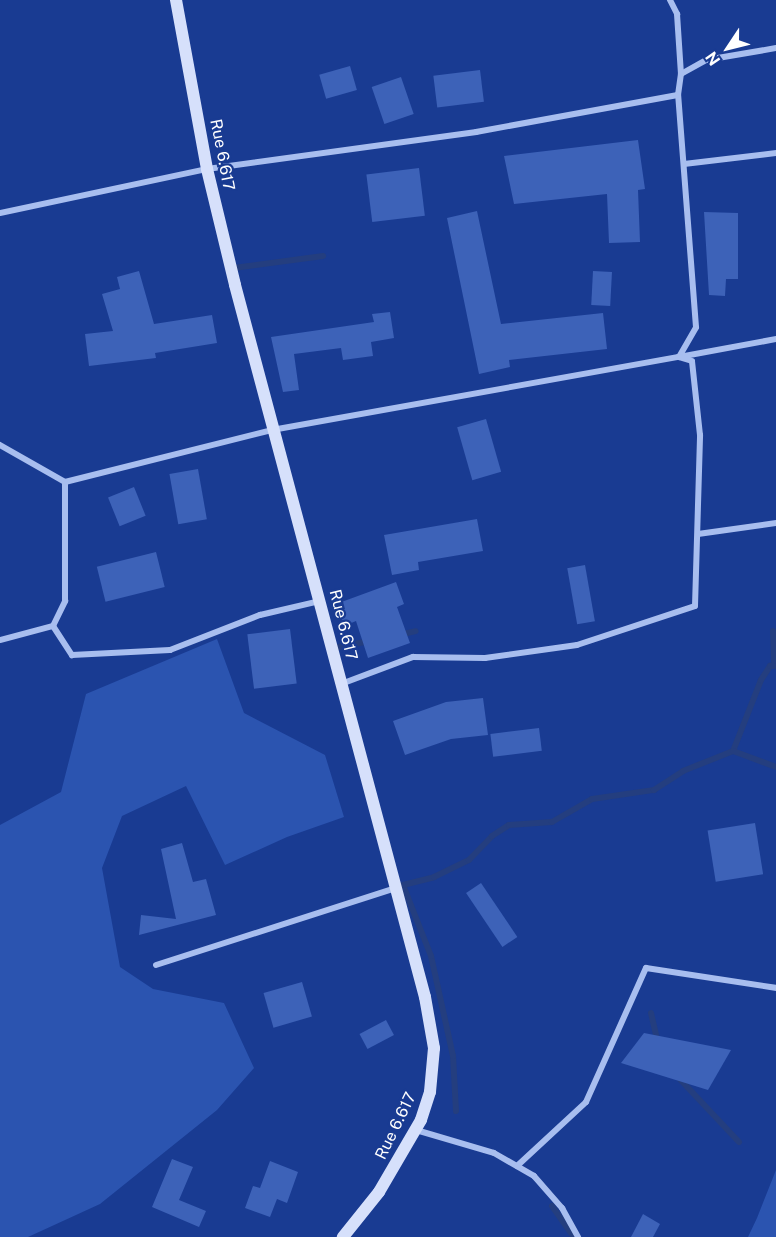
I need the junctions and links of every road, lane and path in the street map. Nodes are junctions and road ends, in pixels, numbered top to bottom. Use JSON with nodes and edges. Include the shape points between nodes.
{"nodes":[{"id":1,"x":176,"y":0,"type":"edge"},
{"id":2,"x":670,"y":0,"type":"edge"},
{"id":3,"x":776,"y":48,"type":"edge"},
{"id":4,"x":681,"y":74,"type":"junction"},
{"id":5,"x":678,"y":95,"type":"junction"},
{"id":6,"x":776,"y":153,"type":"edge"},
{"id":7,"x":684,"y":164,"type":"junction"},
{"id":8,"x":207,"y":169,"type":"junction"},
{"id":9,"x":0,"y":213,"type":"edge"},
{"id":10,"x":776,"y":339,"type":"edge"},
{"id":11,"x":679,"y":357,"type":"junction"},
{"id":12,"x":272,"y":430,"type":"junction"},
{"id":13,"x":0,"y":445,"type":"edge"},
{"id":14,"x":64,"y":483,"type":"junction"},
{"id":15,"x":776,"y":523,"type":"edge"},
{"id":16,"x":698,"y":534,"type":"junction"},
{"id":17,"x":320,"y":601,"type":"junction"},
{"id":18,"x":53,"y":626,"type":"junction"},
{"id":19,"x":0,"y":640,"type":"edge"},
{"id":20,"x":341,"y":684,"type":"junction"},
{"id":21,"x":393,"y":889,"type":"junction"},
{"id":22,"x":156,"y":965,"type":"dead end"},
{"id":23,"x":776,"y":988,"type":"edge"},
{"id":24,"x":415,"y":1130,"type":"junction"},
{"id":25,"x":517,"y":1166,"type":"junction"},
{"id":26,"x":343,"y":1237,"type":"edge"},
{"id":27,"x":578,"y":1237,"type":"edge"}],
"edges":[{"from":1,"to":8,"type":"street","name":"Rue 6.617"},
{"from":2,"to":4,"type":"street","via":[[677,14]]},
{"from":3,"to":4,"type":"street","via":[[706,60]]},
{"from":4,"to":5,"type":"street"},
{"from":5,"to":7,"type":"street"},
{"from":5,"to":8,"type":"street","via":[[476,132]]},
{"from":6,"to":7,"type":"street"},
{"from":7,"to":11,"type":"street","via":[[696,327]]},
{"from":8,"to":9,"type":"street"},
{"from":8,"to":12,"type":"street","name":"Rue 6.617"},
{"from":10,"to":11,"type":"street"},
{"from":11,"to":12,"type":"street"},
{"from":11,"to":16,"type":"street","via":[[692,362],[700,435]]},
{"from":12,"to":14,"type":"street"},
{"from":12,"to":17,"type":"street","name":"Rue 6.617"},
{"from":13,"to":14,"type":"street"},
{"from":14,"to":18,"type":"street","via":[[65,601]]},
{"from":15,"to":16,"type":"street"},
{"from":16,"to":20,"type":"street","via":[[695,606],[578,645],[485,658],[413,657]]},
{"from":17,"to":18,"type":"street","via":[[260,615],[170,650],[72,655]]},
{"from":17,"to":20,"type":"street","name":"Rue 6.617"},
{"from":18,"to":19,"type":"street"},
{"from":20,"to":21,"type":"street","name":"Rue 6.617"},
{"from":21,"to":22,"type":"street"},
{"from":21,"to":24,"type":"street","name":"Rue 6.617","via":[[425,997],[434,1048],[430,1092]]},
{"from":23,"to":25,"type":"street","via":[[646,968],[586,1102]]},
{"from":24,"to":25,"type":"street","via":[[494,1153]]},
{"from":24,"to":26,"type":"street","name":"Rue 6.617","via":[[379,1192]]},
{"from":25,"to":27,"type":"street","via":[[534,1176],[562,1208]]}]}
